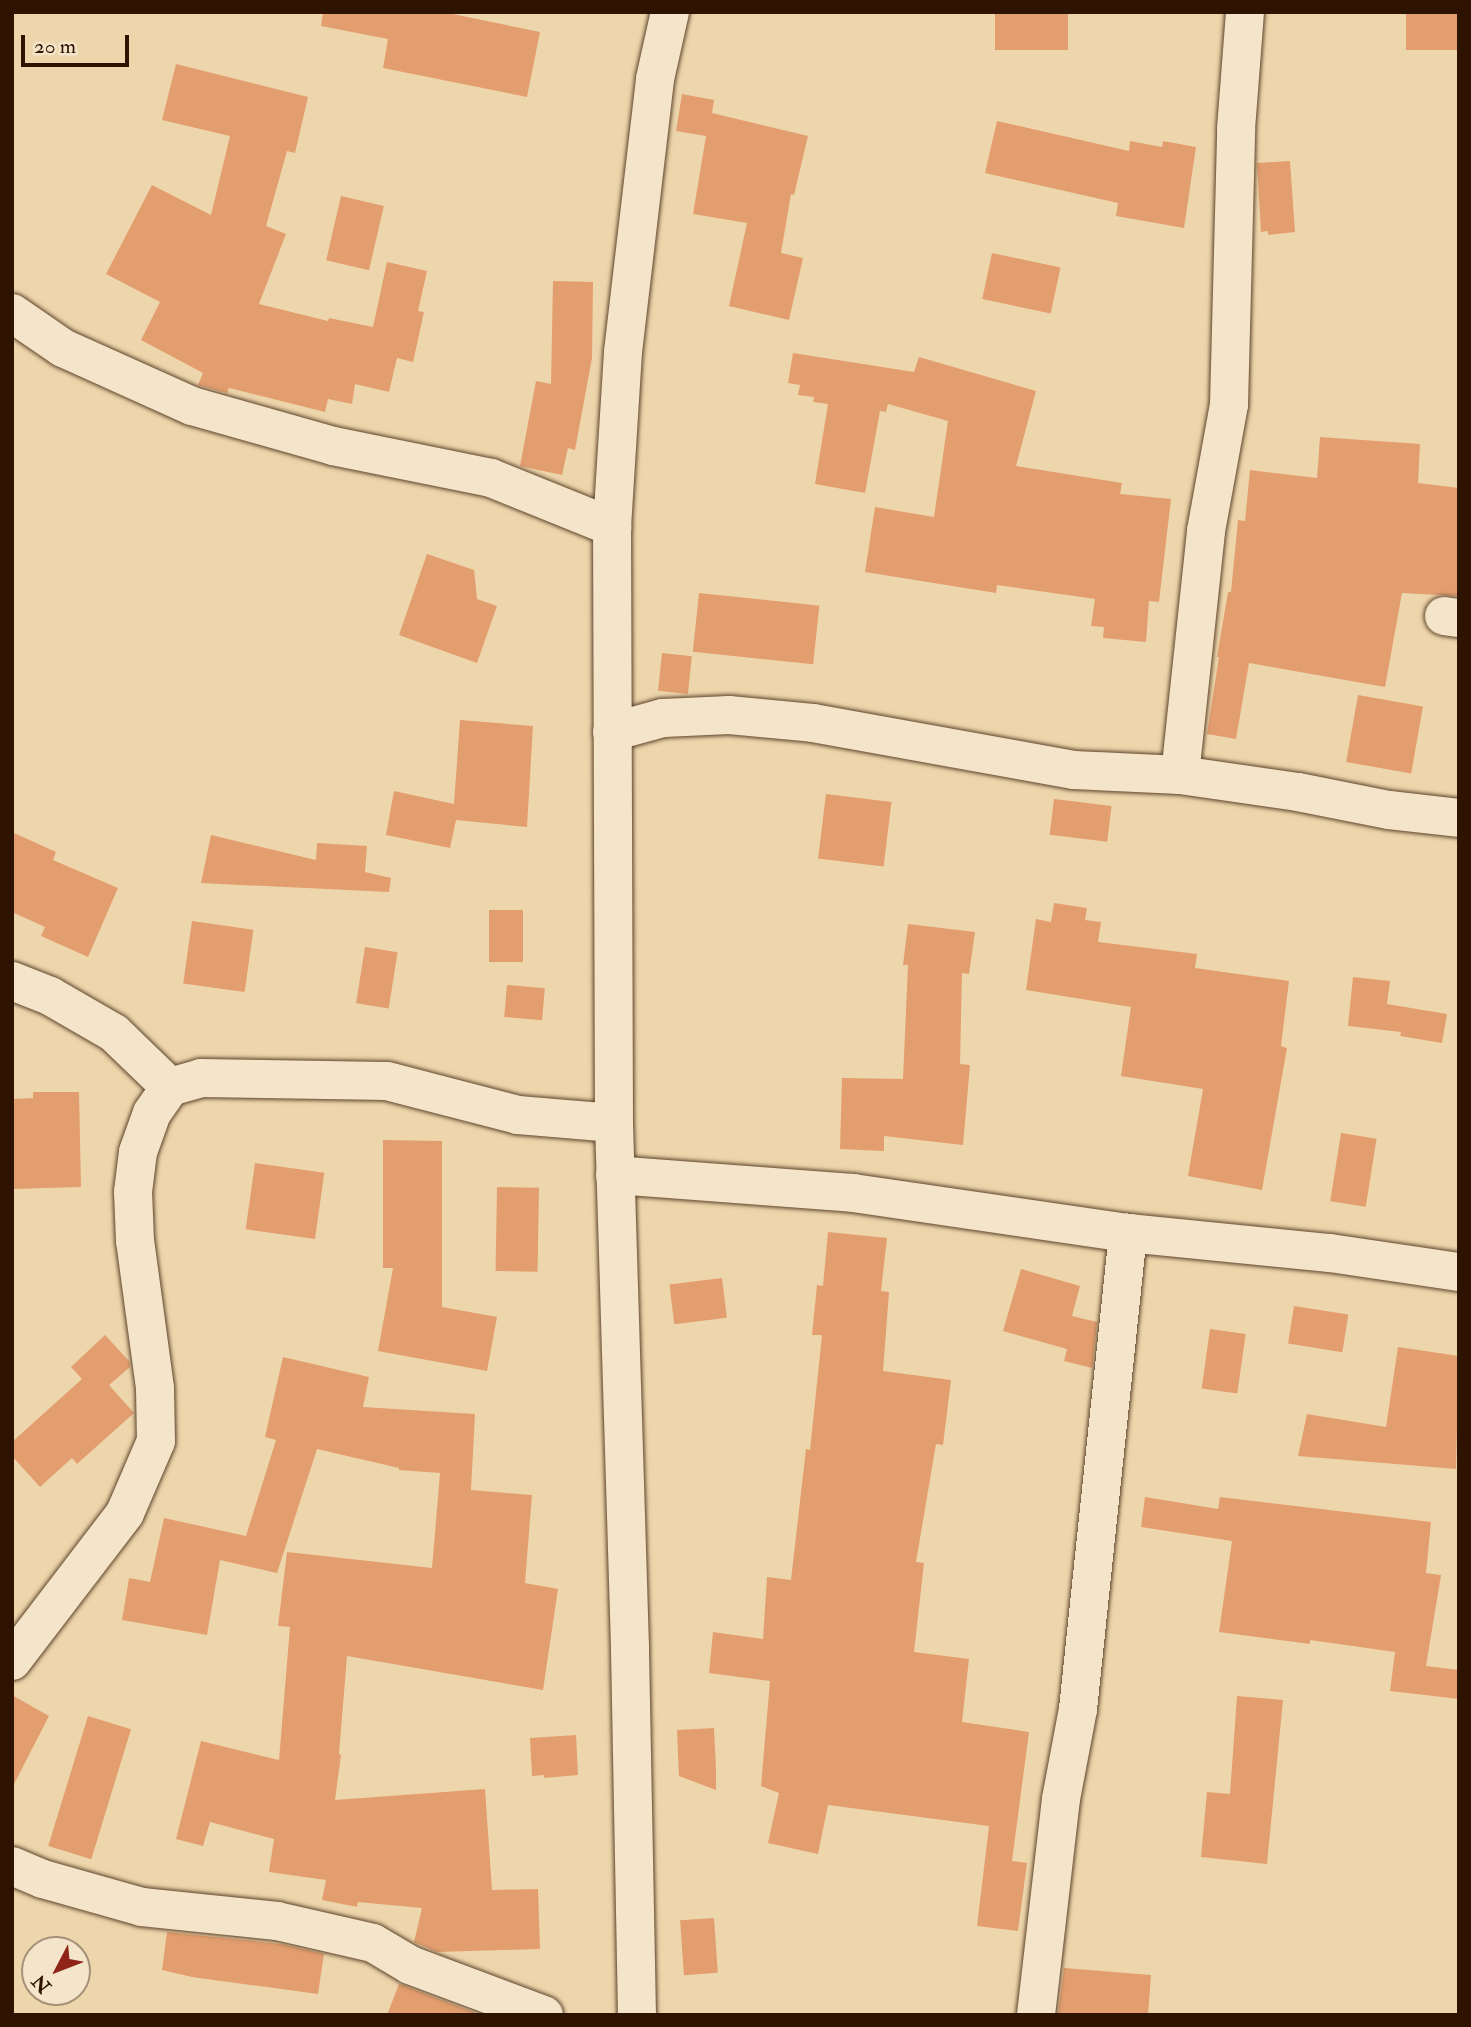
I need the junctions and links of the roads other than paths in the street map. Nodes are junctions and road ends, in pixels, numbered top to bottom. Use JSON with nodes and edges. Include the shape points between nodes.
{"nodes":[{"id":1,"x":670,"y":12,"type":"edge"},
{"id":2,"x":1245,"y":12,"type":"edge"},
{"id":3,"x":12,"y":313,"type":"edge"},
{"id":4,"x":612,"y":527,"type":"junction"},
{"id":5,"x":612,"y":732,"type":"junction"},
{"id":6,"x":1180,"y":775,"type":"junction"},
{"id":7,"x":1459,"y":818,"type":"edge"},
{"id":8,"x":12,"y":981,"type":"edge"},
{"id":9,"x":170,"y":1087,"type":"junction"},
{"id":10,"x":614,"y":1123,"type":"junction"},
{"id":11,"x":615,"y":1175,"type":"junction"},
{"id":12,"x":1128,"y":1233,"type":"junction"},
{"id":13,"x":1459,"y":1272,"type":"edge"},
{"id":14,"x":12,"y":1661,"type":"edge"},
{"id":15,"x":12,"y":1866,"type":"edge"},
{"id":16,"x":544,"y":2015,"type":"edge"},
{"id":17,"x":637,"y":2015,"type":"edge"},
{"id":18,"x":1036,"y":2015,"type":"edge"}],
"edges":[{"from":1,"to":4,"type":"street","via":[[655,79],[623,352]]},
{"from":2,"to":6,"type":"street","via":[[1236,130],[1228,405],[1206,531]]},
{"from":3,"to":4,"type":"street","via":[[63,348],[192,406],[333,446],[491,478]]},
{"from":4,"to":5,"type":"street"},
{"from":5,"to":6,"type":"street","via":[[663,718],[729,715],[813,723],[1074,770]]},
{"from":5,"to":10,"type":"street"},
{"from":6,"to":7,"type":"street"},
{"from":8,"to":9,"type":"street","via":[[50,996],[114,1033]]},
{"from":9,"to":10,"type":"street","via":[[201,1078],[387,1081],[519,1115]]},
{"from":9,"to":14,"type":"street","via":[[152,1113],[138,1152],[133,1192],[155,1388],[156,1441],[125,1513]]},
{"from":10,"to":11,"type":"street"},
{"from":11,"to":12,"type":"street","via":[[853,1193]]},
{"from":11,"to":17,"type":"street"},
{"from":12,"to":13,"type":"street","via":[[1329,1253]]},
{"from":12,"to":18,"type":"street","via":[[1079,1709],[1061,1799]]},
{"from":15,"to":16,"type":"street","via":[[142,1907],[277,1921],[373,1943],[410,1965]]}]}
